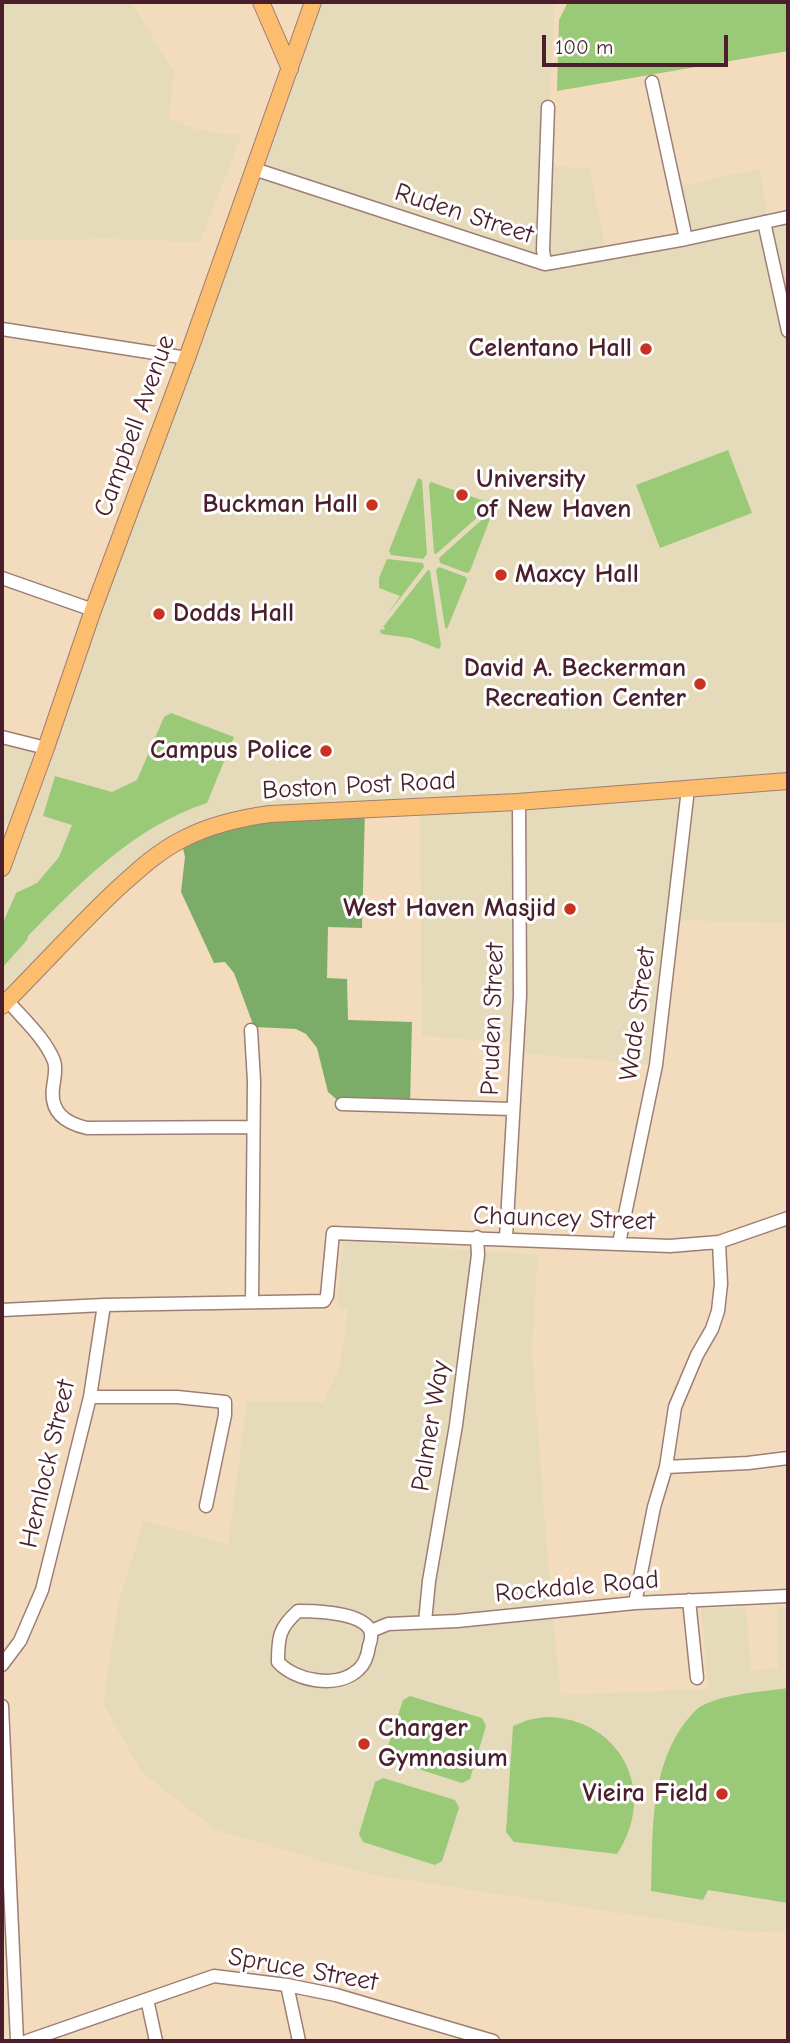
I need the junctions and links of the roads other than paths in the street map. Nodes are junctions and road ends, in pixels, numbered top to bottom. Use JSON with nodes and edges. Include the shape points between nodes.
{"nodes":[{"id":1,"x":261,"y":2,"type":"edge"},
{"id":2,"x":313,"y":2,"type":"edge"},
{"id":3,"x":290,"y":69,"type":"junction"},
{"id":4,"x":652,"y":82,"type":"dead end"},
{"id":5,"x":548,"y":107,"type":"dead end"},
{"id":6,"x":254,"y":169,"type":"junction"},
{"id":7,"x":788,"y":217,"type":"edge"},
{"id":8,"x":764,"y":222,"type":"junction"},
{"id":9,"x":685,"y":239,"type":"junction"},
{"id":10,"x":545,"y":264,"type":"junction"},
{"id":11,"x":2,"y":329,"type":"edge"},
{"id":12,"x":788,"y":331,"type":"edge"},
{"id":13,"x":187,"y":358,"type":"junction"},
{"id":14,"x":2,"y":578,"type":"edge"},
{"id":15,"x":93,"y":610,"type":"junction"},
{"id":16,"x":2,"y":737,"type":"edge"},
{"id":17,"x":46,"y":748,"type":"junction"},
{"id":18,"x":788,"y":781,"type":"edge"},
{"id":19,"x":688,"y":789,"type":"junction"},
{"id":20,"x":519,"y":802,"type":"junction"},
{"id":21,"x":2,"y":868,"type":"edge"},
{"id":22,"x":4,"y":1003,"type":"edge"},
{"id":23,"x":251,"y":1030,"type":"dead end"},
{"id":24,"x":342,"y":1104,"type":"dead end"},
{"id":25,"x":512,"y":1109,"type":"junction"},
{"id":26,"x":252,"y":1127,"type":"junction"},
{"id":27,"x":788,"y":1218,"type":"edge"},
{"id":28,"x":477,"y":1237,"type":"junction"},
{"id":29,"x":506,"y":1238,"type":"junction"},
{"id":30,"x":719,"y":1242,"type":"junction"},
{"id":31,"x":619,"y":1243,"type":"junction"},
{"id":32,"x":252,"y":1302,"type":"junction"},
{"id":33,"x":104,"y":1305,"type":"junction"},
{"id":34,"x":2,"y":1310,"type":"edge"},
{"id":35,"x":90,"y":1397,"type":"junction"},
{"id":36,"x":788,"y":1458,"type":"edge"},
{"id":37,"x":666,"y":1467,"type":"junction"},
{"id":38,"x":206,"y":1506,"type":"dead end"},
{"id":39,"x":788,"y":1596,"type":"edge"},
{"id":40,"x":690,"y":1600,"type":"junction"},
{"id":41,"x":635,"y":1603,"type":"junction"},
{"id":42,"x":425,"y":1622,"type":"junction"},
{"id":43,"x":371,"y":1631,"type":"junction"},
{"id":44,"x":2,"y":1665,"type":"edge"},
{"id":45,"x":697,"y":1678,"type":"dead end"},
{"id":46,"x":2,"y":1706,"type":"edge"},
{"id":47,"x":287,"y":1985,"type":"junction"},
{"id":48,"x":147,"y":1999,"type":"junction"},
{"id":49,"x":17,"y":2041,"type":"edge"},
{"id":50,"x":27,"y":2041,"type":"edge"},
{"id":51,"x":156,"y":2041,"type":"edge"},
{"id":52,"x":299,"y":2041,"type":"edge"},
{"id":53,"x":493,"y":2041,"type":"edge"}],
"edges":[{"from":1,"to":3,"type":"main road"},
{"from":2,"to":3,"type":"main road","name":"Campbell Avenue"},
{"from":3,"to":6,"type":"main road","name":"Campbell Avenue"},
{"from":4,"to":9,"type":"street"},
{"from":5,"to":10,"type":"street"},
{"from":6,"to":10,"type":"street","name":"Ruden Street"},
{"from":6,"to":13,"type":"main road","name":"Campbell Avenue"},
{"from":7,"to":8,"type":"street","name":"Ruden Street"},
{"from":8,"to":9,"type":"street","name":"Ruden Street"},
{"from":8,"to":12,"type":"street"},
{"from":9,"to":10,"type":"street","name":"Ruden Street"},
{"from":11,"to":13,"type":"street"},
{"from":13,"to":15,"type":"main road","name":"Campbell Avenue"},
{"from":14,"to":15,"type":"street"},
{"from":15,"to":17,"type":"main road","name":"Campbell Avenue"},
{"from":16,"to":17,"type":"street"},
{"from":17,"to":21,"type":"main road","name":"Campbell Avenue"},
{"from":18,"to":19,"type":"main road","name":"Boston Post Road"},
{"from":19,"to":20,"type":"main road","name":"Boston Post Road"},
{"from":19,"to":31,"type":"street","name":"Wade Street","via":[[656,1065]]},
{"from":20,"to":22,"type":"main road","name":"Boston Post Road","via":[[270,814],[202,830],[157,854]]},
{"from":20,"to":25,"type":"street","name":"Pruden Street","via":[[520,996]]},
{"from":22,"to":26,"type":"street","via":[[50,1052],[56,1069],[53,1104],[67,1121],[87,1128]]},
{"from":23,"to":26,"type":"street"},
{"from":24,"to":25,"type":"street"},
{"from":25,"to":29,"type":"street","name":"Pruden Street"},
{"from":26,"to":32,"type":"street"},
{"from":27,"to":30,"type":"street","name":"Chauncey Street"},
{"from":28,"to":29,"type":"street","name":"Chauncey Street"},
{"from":28,"to":32,"type":"street","name":"Chauncey Street","via":[[333,1233],[324,1301]]},
{"from":28,"to":42,"type":"street","name":"Palmer Way","via":[[465,1361]]},
{"from":29,"to":31,"type":"street","name":"Chauncey Street"},
{"from":30,"to":31,"type":"street","name":"Chauncey Street","via":[[670,1246]]},
{"from":30,"to":37,"type":"street","via":[[718,1311],[675,1407]]},
{"from":32,"to":33,"type":"street"},
{"from":33,"to":34,"type":"street"},
{"from":33,"to":35,"type":"street","name":"Hemlock Street"},
{"from":35,"to":38,"type":"street","via":[[225,1402]]},
{"from":35,"to":44,"type":"street","name":"Hemlock Street","via":[[42,1590],[20,1641]]},
{"from":36,"to":37,"type":"street"},
{"from":37,"to":41,"type":"street"},
{"from":39,"to":40,"type":"street","name":"Rockdale Road"},
{"from":40,"to":41,"type":"street","name":"Rockdale Road"},
{"from":40,"to":45,"type":"street"},
{"from":41,"to":42,"type":"street","name":"Rockdale Road"},
{"from":42,"to":43,"type":"street","name":"Rockdale Road","via":[[388,1624]]},
{"from":43,"to":43,"type":"street","via":[[355,1619],[298,1611],[285,1623],[278,1639],[278,1662],[287,1671],[311,1680],[347,1677],[366,1659]]},
{"from":46,"to":49,"type":"street"},
{"from":47,"to":48,"type":"street","name":"Spruce Street","via":[[214,1976]]},
{"from":47,"to":52,"type":"street"},
{"from":47,"to":53,"type":"street","name":"Spruce Street"},
{"from":48,"to":50,"type":"street","name":"Spruce Street"},
{"from":48,"to":51,"type":"street"}]}
